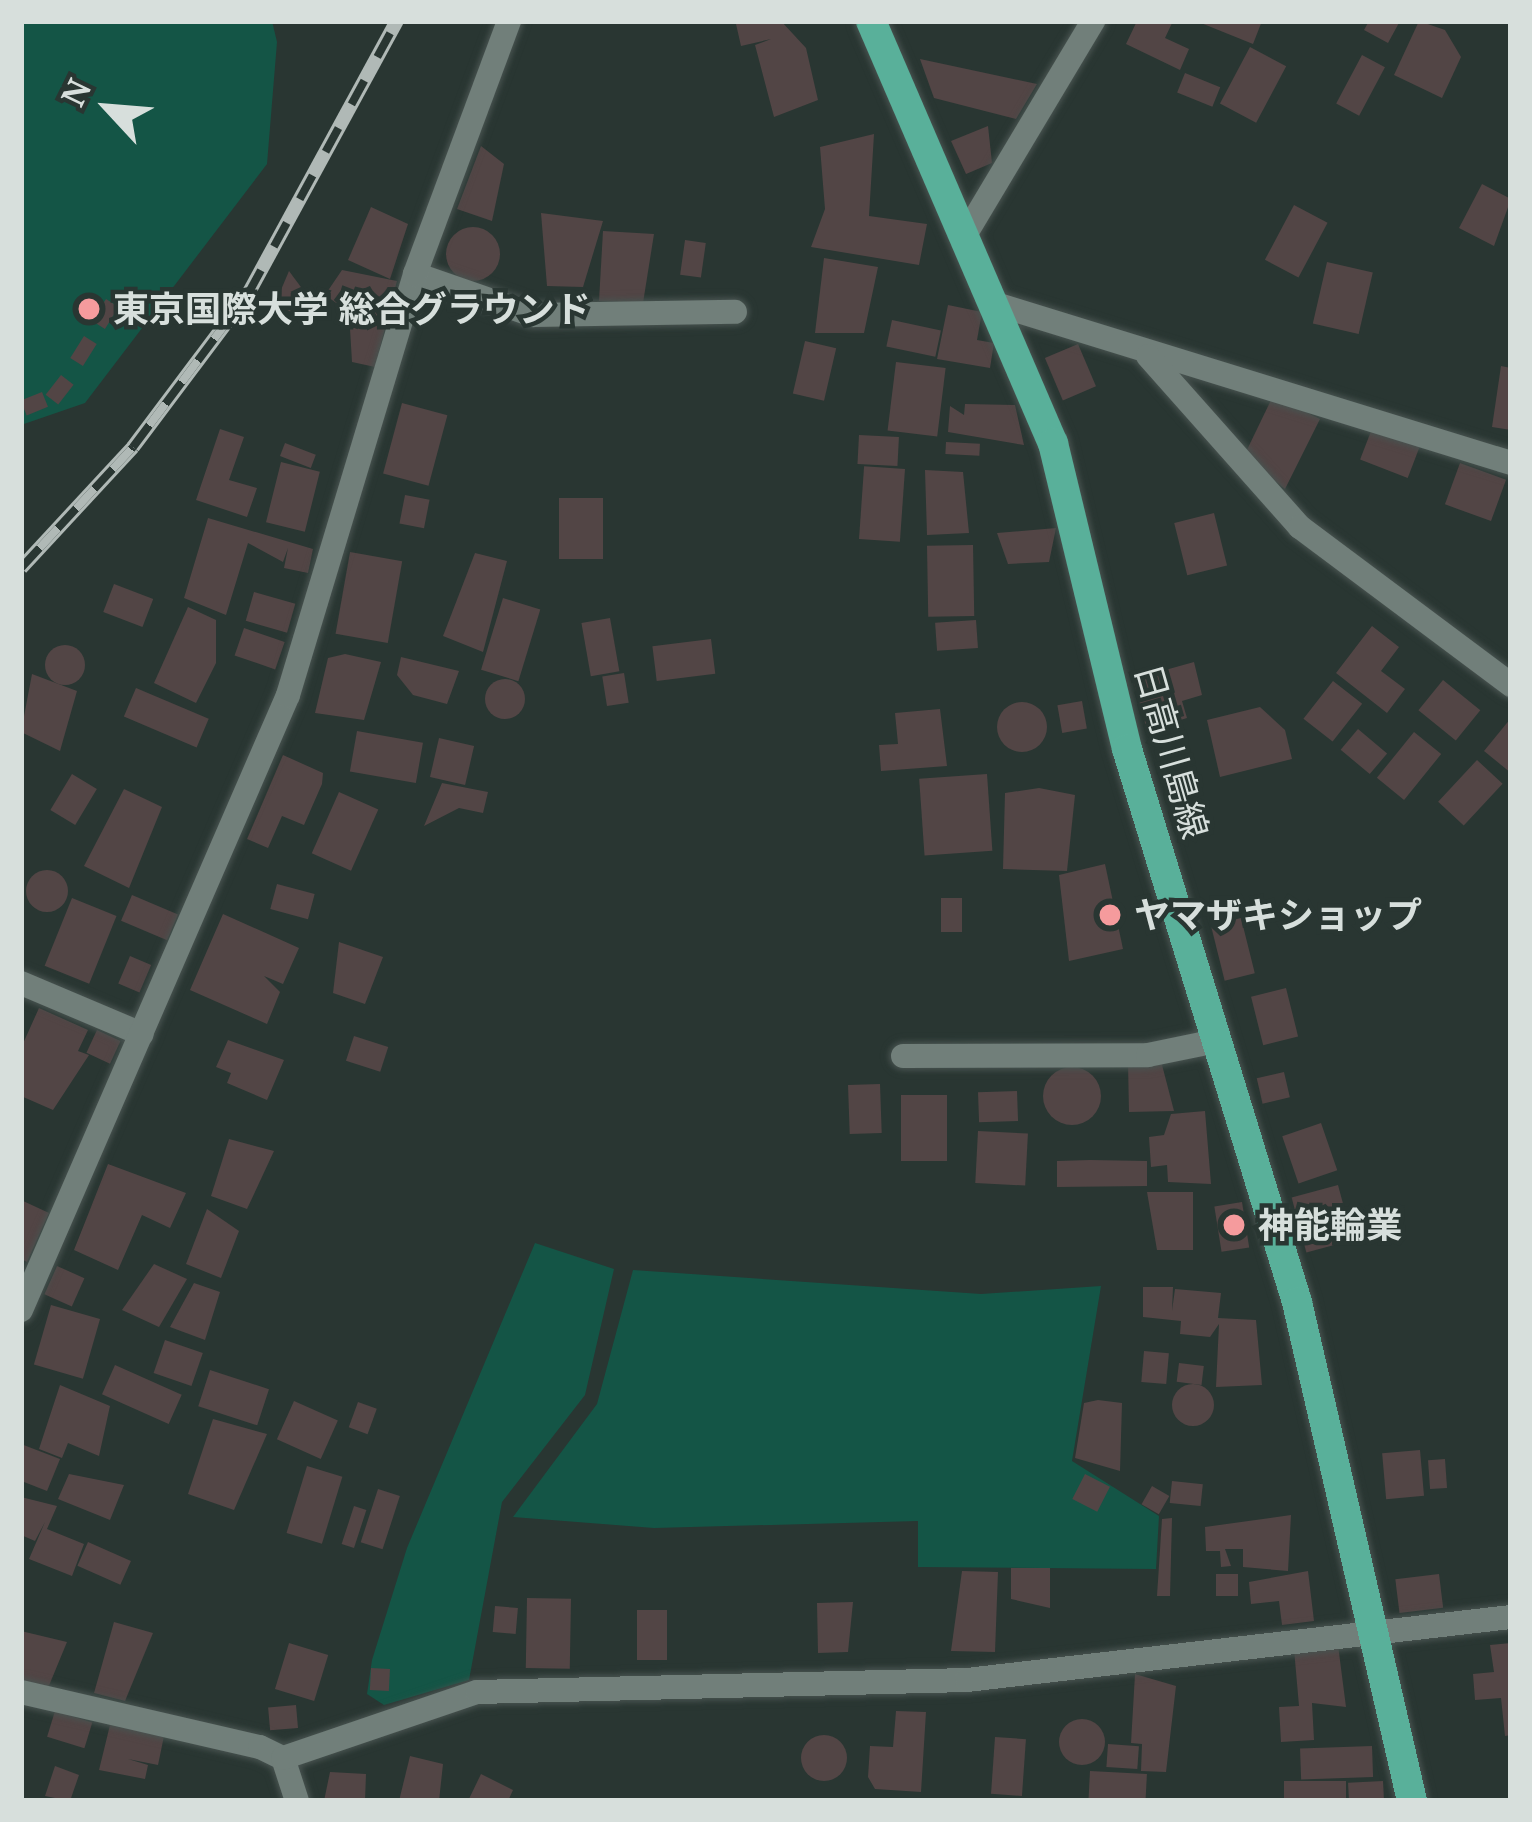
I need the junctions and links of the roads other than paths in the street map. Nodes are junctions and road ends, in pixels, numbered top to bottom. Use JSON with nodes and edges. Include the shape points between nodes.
{"nodes":[{"id":1,"x":509,"y":21,"type":"edge"},
{"id":2,"x":871,"y":21,"type":"edge"},
{"id":3,"x":1093,"y":21,"type":"edge"},
{"id":4,"x":968,"y":230,"type":"junction"},
{"id":5,"x":415,"y":274,"type":"junction"},
{"id":6,"x":1002,"y":306,"type":"junction"},
{"id":7,"x":734,"y":312,"type":"dead end"},
{"id":8,"x":1148,"y":356,"type":"junction"},
{"id":9,"x":1511,"y":463,"type":"edge"},
{"id":10,"x":1511,"y":685,"type":"edge"},
{"id":11,"x":21,"y":983,"type":"edge"},
{"id":12,"x":142,"y":1034,"type":"junction"},
{"id":13,"x":1216,"y":1041,"type":"junction"},
{"id":14,"x":903,"y":1056,"type":"dead end"},
{"id":15,"x":21,"y":1310,"type":"edge"},
{"id":16,"x":1511,"y":1617,"type":"edge"},
{"id":17,"x":1374,"y":1630,"type":"junction"},
{"id":18,"x":21,"y":1692,"type":"edge"},
{"id":19,"x":283,"y":1758,"type":"junction"},
{"id":20,"x":297,"y":1801,"type":"edge"},
{"id":21,"x":1412,"y":1801,"type":"edge"}],
"edges":[{"from":1,"to":5,"type":"street"},
{"from":2,"to":4,"type":"main road","name":"日高川島線"},
{"from":3,"to":4,"type":"street"},
{"from":4,"to":6,"type":"main road","name":"日高川島線"},
{"from":5,"to":7,"type":"street","via":[[533,315]]},
{"from":5,"to":12,"type":"street","via":[[288,694]]},
{"from":6,"to":8,"type":"street"},
{"from":6,"to":13,"type":"main road","name":"日高川島線","via":[[1053,442],[1127,748]]},
{"from":8,"to":9,"type":"street"},
{"from":8,"to":10,"type":"street","via":[[1300,527]]},
{"from":11,"to":12,"type":"street"},
{"from":12,"to":15,"type":"street"},
{"from":13,"to":14,"type":"street","via":[[1148,1054]]},
{"from":13,"to":17,"type":"main road","name":"日高川島線","via":[[1297,1302]]},
{"from":16,"to":17,"type":"street"},
{"from":17,"to":19,"type":"street","via":[[967,1680],[477,1692]]},
{"from":17,"to":21,"type":"main road","name":"日高川島線"},
{"from":18,"to":19,"type":"street"},
{"from":19,"to":20,"type":"street"}]}
